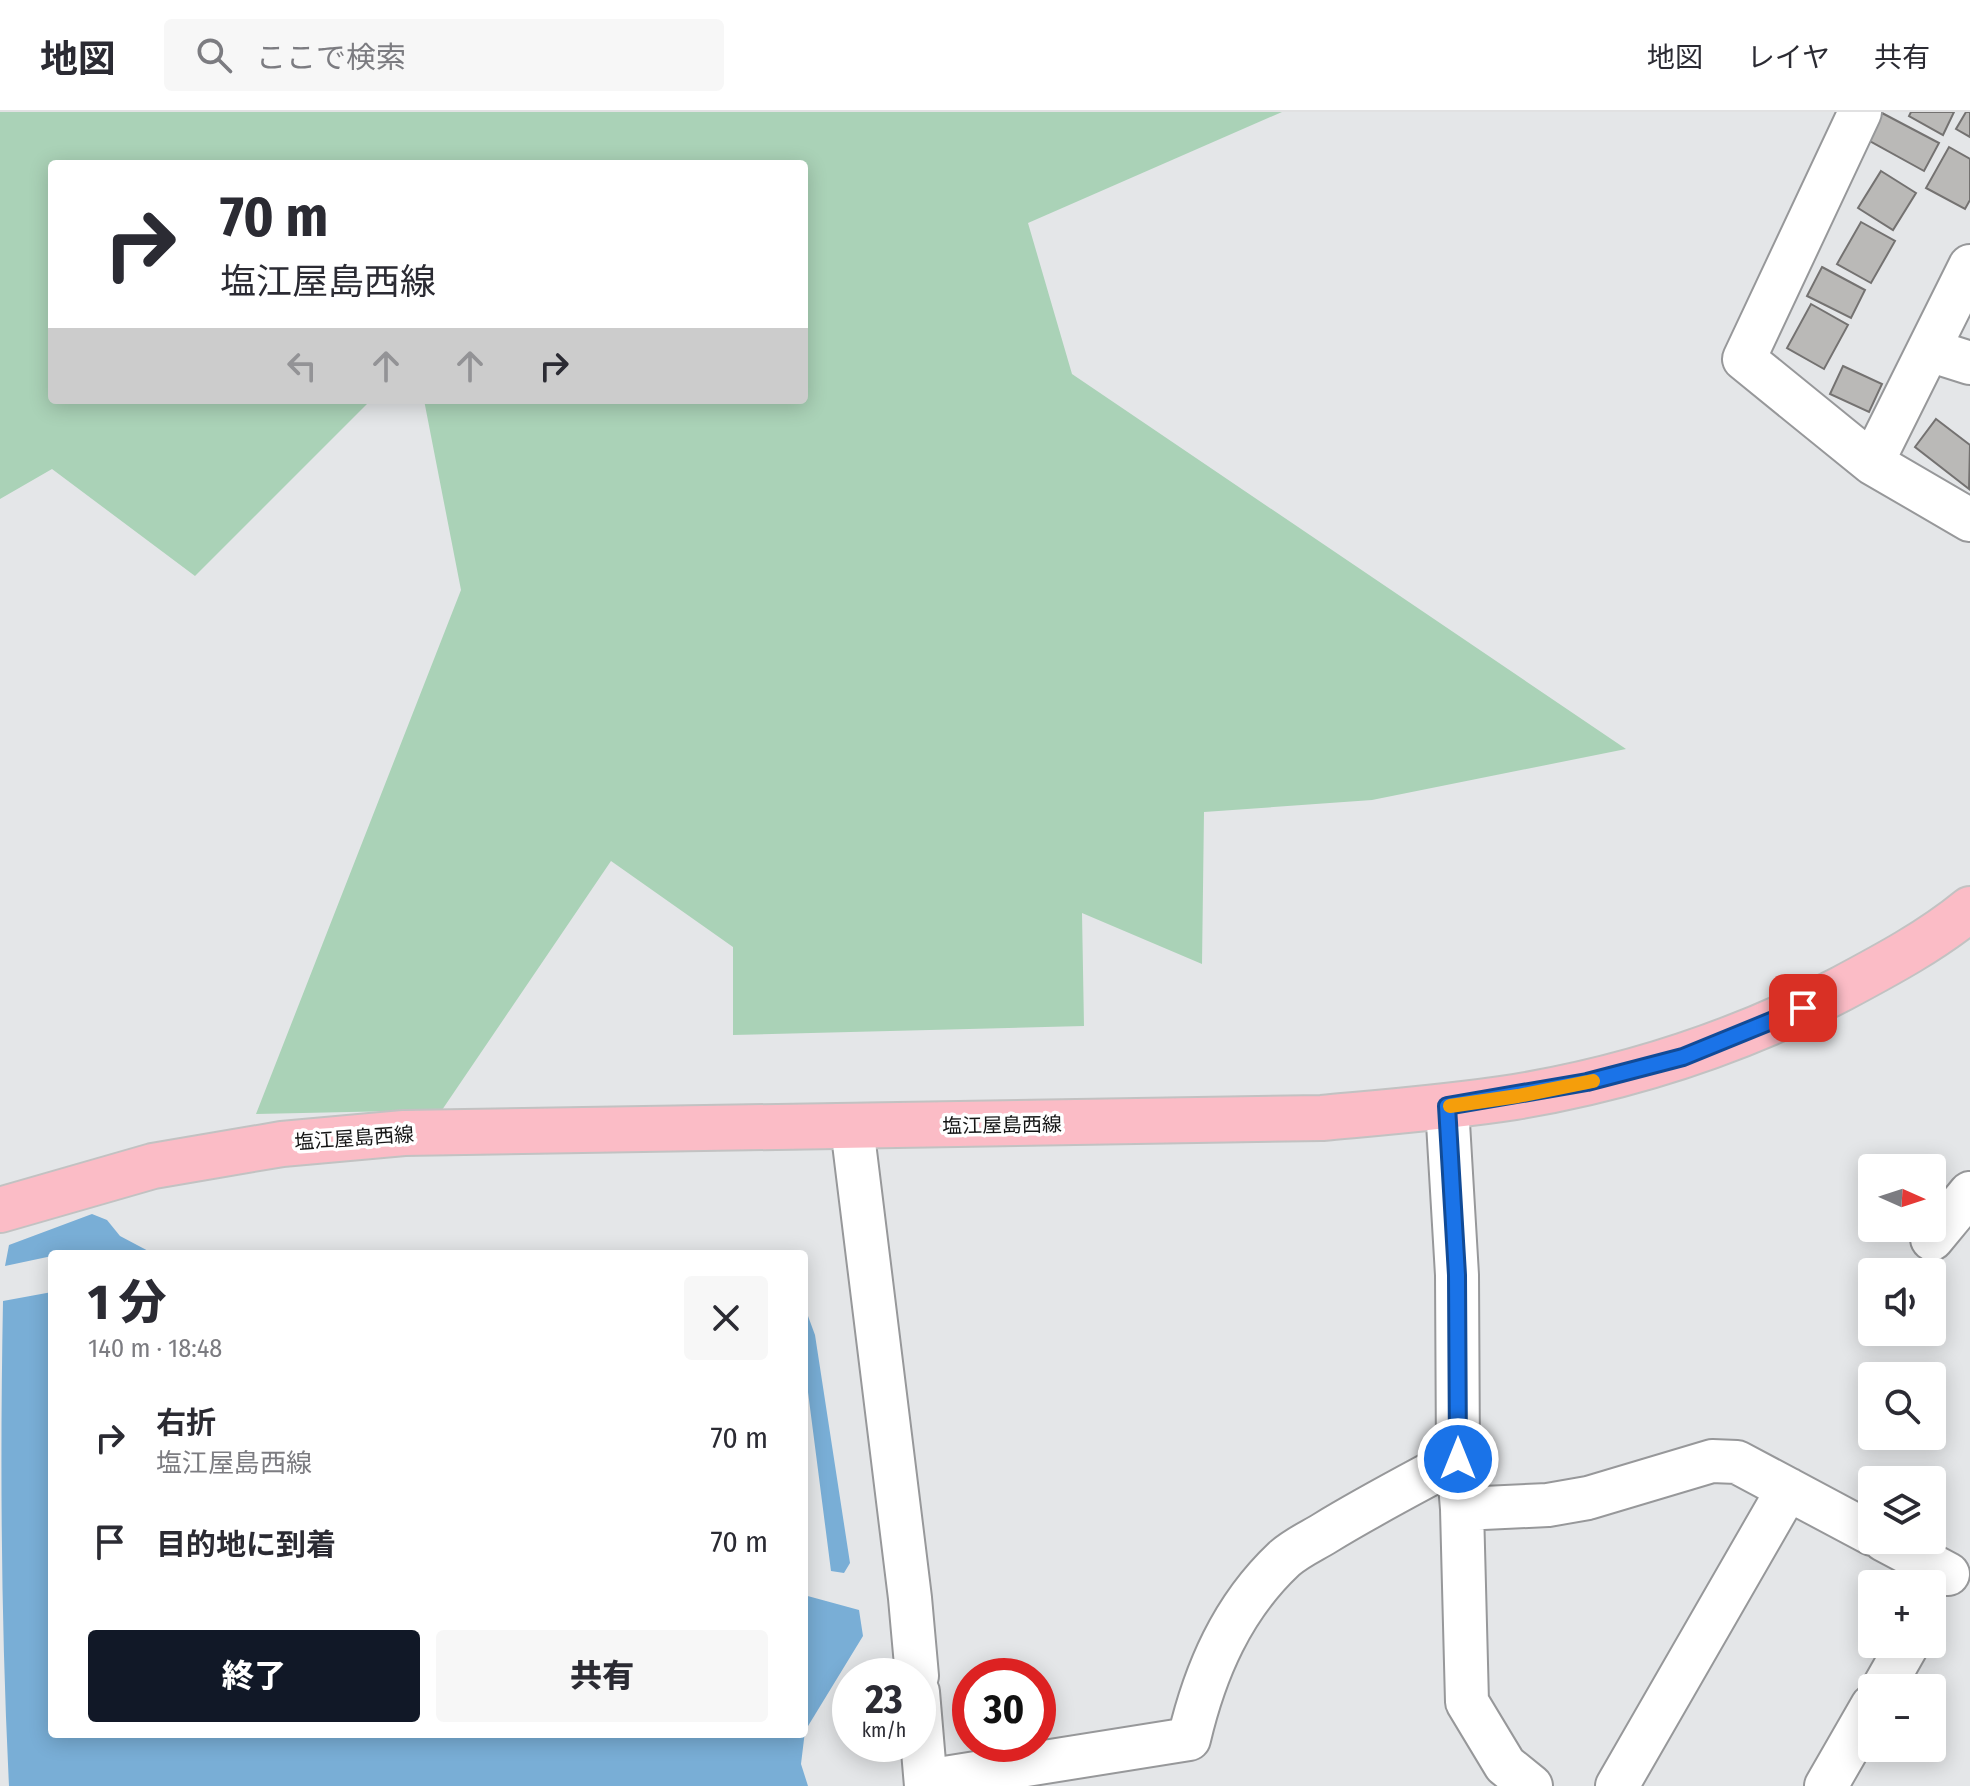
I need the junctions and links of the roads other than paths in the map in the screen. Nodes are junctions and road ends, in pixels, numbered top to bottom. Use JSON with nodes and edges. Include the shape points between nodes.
{"nodes":[{"id":1,"x":1860,"y":112,"type":"edge"},
{"id":2,"x":1970,"y":266,"type":"edge"},
{"id":3,"x":1929,"y":350,"type":"junction"},
{"id":4,"x":1970,"y":363,"type":"edge"},
{"id":5,"x":1872,"y":463,"type":"junction"},
{"id":6,"x":1970,"y":520,"type":"edge"},
{"id":7,"x":1970,"y":909,"type":"edge"},
{"id":8,"x":1447,"y":1106,"type":"junction"},
{"id":9,"x":852,"y":1127,"type":"junction"},
{"id":10,"x":1970,"y":1193,"type":"edge"},
{"id":11,"x":0,"y":1210,"type":"edge"},
{"id":12,"x":1946,"y":1222,"type":"edge"},
{"id":13,"x":1458,"y":1459,"type":"junction"},
{"id":14,"x":1788,"y":1489,"type":"junction"},
{"id":15,"x":1462,"y":1509,"type":"junction"},
{"id":16,"x":1858,"y":1526,"type":"edge"},
{"id":17,"x":1904,"y":1554,"type":"edge"},
{"id":18,"x":1950,"y":1587,"type":"edge"},
{"id":19,"x":915,"y":1658,"type":"edge"},
{"id":20,"x":1858,"y":1730,"type":"edge"},
{"id":21,"x":924,"y":1762,"type":"edge"},
{"id":22,"x":926,"y":1783,"type":"edge"},
{"id":23,"x":1531,"y":1786,"type":"edge"},
{"id":24,"x":1617,"y":1786,"type":"edge"},
{"id":25,"x":1826,"y":1786,"type":"edge"}],
"edges":[{"from":1,"to":5,"type":"street","via":[[1744,359]]},
{"from":2,"to":3,"type":"street"},
{"from":3,"to":4,"type":"street"},
{"from":3,"to":5,"type":"street"},
{"from":5,"to":6,"type":"street"},
{"from":7,"to":8,"type":"main road","name":"塩江屋島西線","via":[[1854,982],[1698,1051],[1587,1082]]},
{"from":8,"to":9,"type":"main road","name":"塩江屋島西線","via":[[1322,1118]]},
{"from":8,"to":13,"type":"street","via":[[1457,1275]]},
{"from":9,"to":11,"type":"main road","name":"塩江屋島西線","via":[[404,1133],[282,1144],[153,1166]]},
{"from":9,"to":19,"type":"street"},
{"from":10,"to":12,"type":"street"},
{"from":13,"to":15,"type":"street"},
{"from":13,"to":22,"type":"street","via":[[1286,1558],[1241,1609],[1219,1646],[1189,1739]]},
{"from":14,"to":15,"type":"street","via":[[1737,1462],[1712,1461],[1575,1500]]},
{"from":14,"to":16,"type":"street"},
{"from":14,"to":24,"type":"street"},
{"from":15,"to":23,"type":"street","via":[[1467,1702],[1505,1765]]},
{"from":17,"to":18,"type":"street"},
{"from":20,"to":25,"type":"street"},
{"from":21,"to":22,"type":"street"}]}
